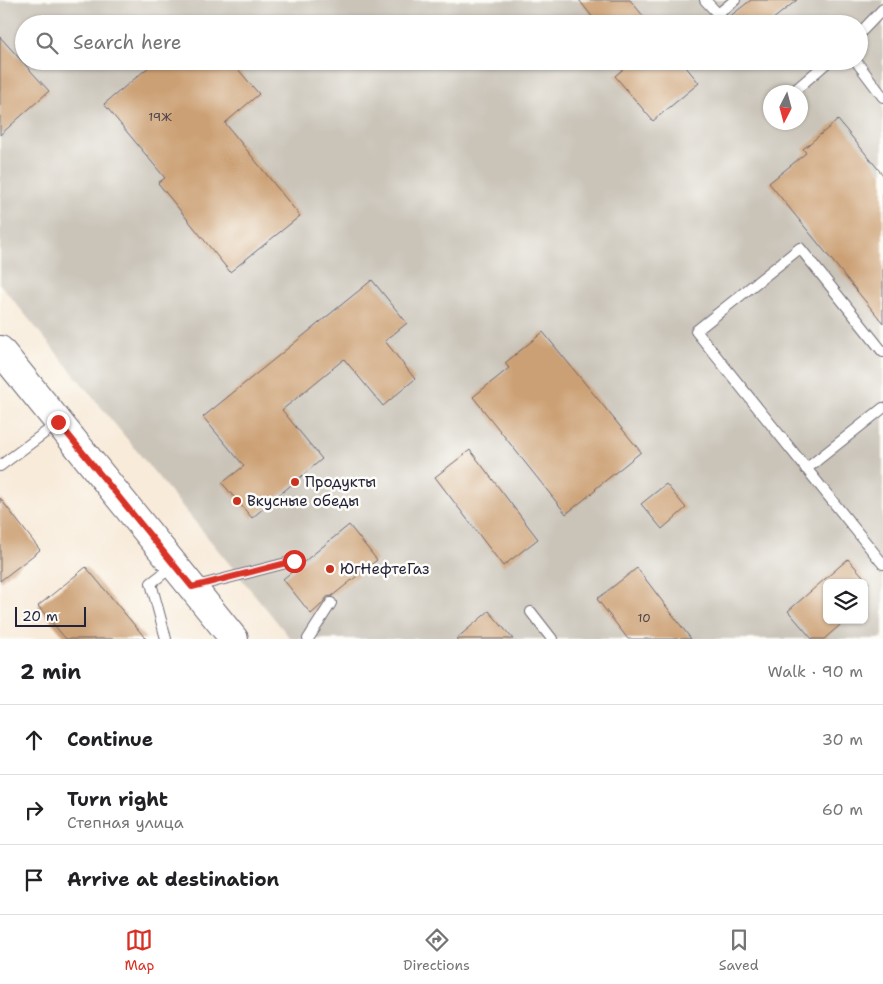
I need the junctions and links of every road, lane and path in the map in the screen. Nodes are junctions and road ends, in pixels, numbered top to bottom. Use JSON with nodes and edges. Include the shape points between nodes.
{"nodes":[{"id":1,"x":706,"y":0,"type":"edge"},
{"id":2,"x":735,"y":0,"type":"edge"},
{"id":3,"x":883,"y":9,"type":"edge"},
{"id":4,"x":868,"y":25,"type":"edge"},
{"id":5,"x":818,"y":70,"type":"edge"},
{"id":6,"x":863,"y":70,"type":"edge"},
{"id":7,"x":801,"y":85,"type":"edge"},
{"id":8,"x":883,"y":97,"type":"edge"},
{"id":9,"x":0,"y":350,"type":"edge"},
{"id":10,"x":883,"y":352,"type":"edge"},
{"id":11,"x":883,"y":408,"type":"edge"},
{"id":12,"x":58,"y":422,"type":"junction"},
{"id":13,"x":0,"y":466,"type":"edge"},
{"id":14,"x":806,"y":469,"type":"junction"},
{"id":15,"x":294,"y":561,"type":"dead end"},
{"id":16,"x":883,"y":564,"type":"edge"},
{"id":17,"x":174,"y":566,"type":"junction"},
{"id":18,"x":192,"y":587,"type":"junction"},
{"id":19,"x":331,"y":603,"type":"dead end"},
{"id":20,"x":530,"y":612,"type":"dead end"},
{"id":21,"x":166,"y":639,"type":"edge"},
{"id":22,"x":234,"y":639,"type":"edge"},
{"id":23,"x":308,"y":639,"type":"edge"},
{"id":24,"x":552,"y":639,"type":"edge"}],
"edges":[{"from":1,"to":2,"type":"lane","via":[[718,14]]},
{"from":3,"to":4,"type":"lane"},
{"from":5,"to":7,"type":"lane"},
{"from":6,"to":8,"type":"lane"},
{"from":9,"to":12,"type":"main road"},
{"from":10,"to":14,"type":"lane","via":[[800,248],[696,331]]},
{"from":11,"to":14,"type":"lane"},
{"from":12,"to":13,"type":"lane"},
{"from":12,"to":17,"type":"main road"},
{"from":14,"to":16,"type":"lane"},
{"from":15,"to":18,"type":"lane"},
{"from":17,"to":18,"type":"main road"},
{"from":17,"to":21,"type":"lane","via":[[151,583]]},
{"from":18,"to":22,"type":"main road"},
{"from":19,"to":23,"type":"lane"},
{"from":20,"to":24,"type":"lane"}]}
